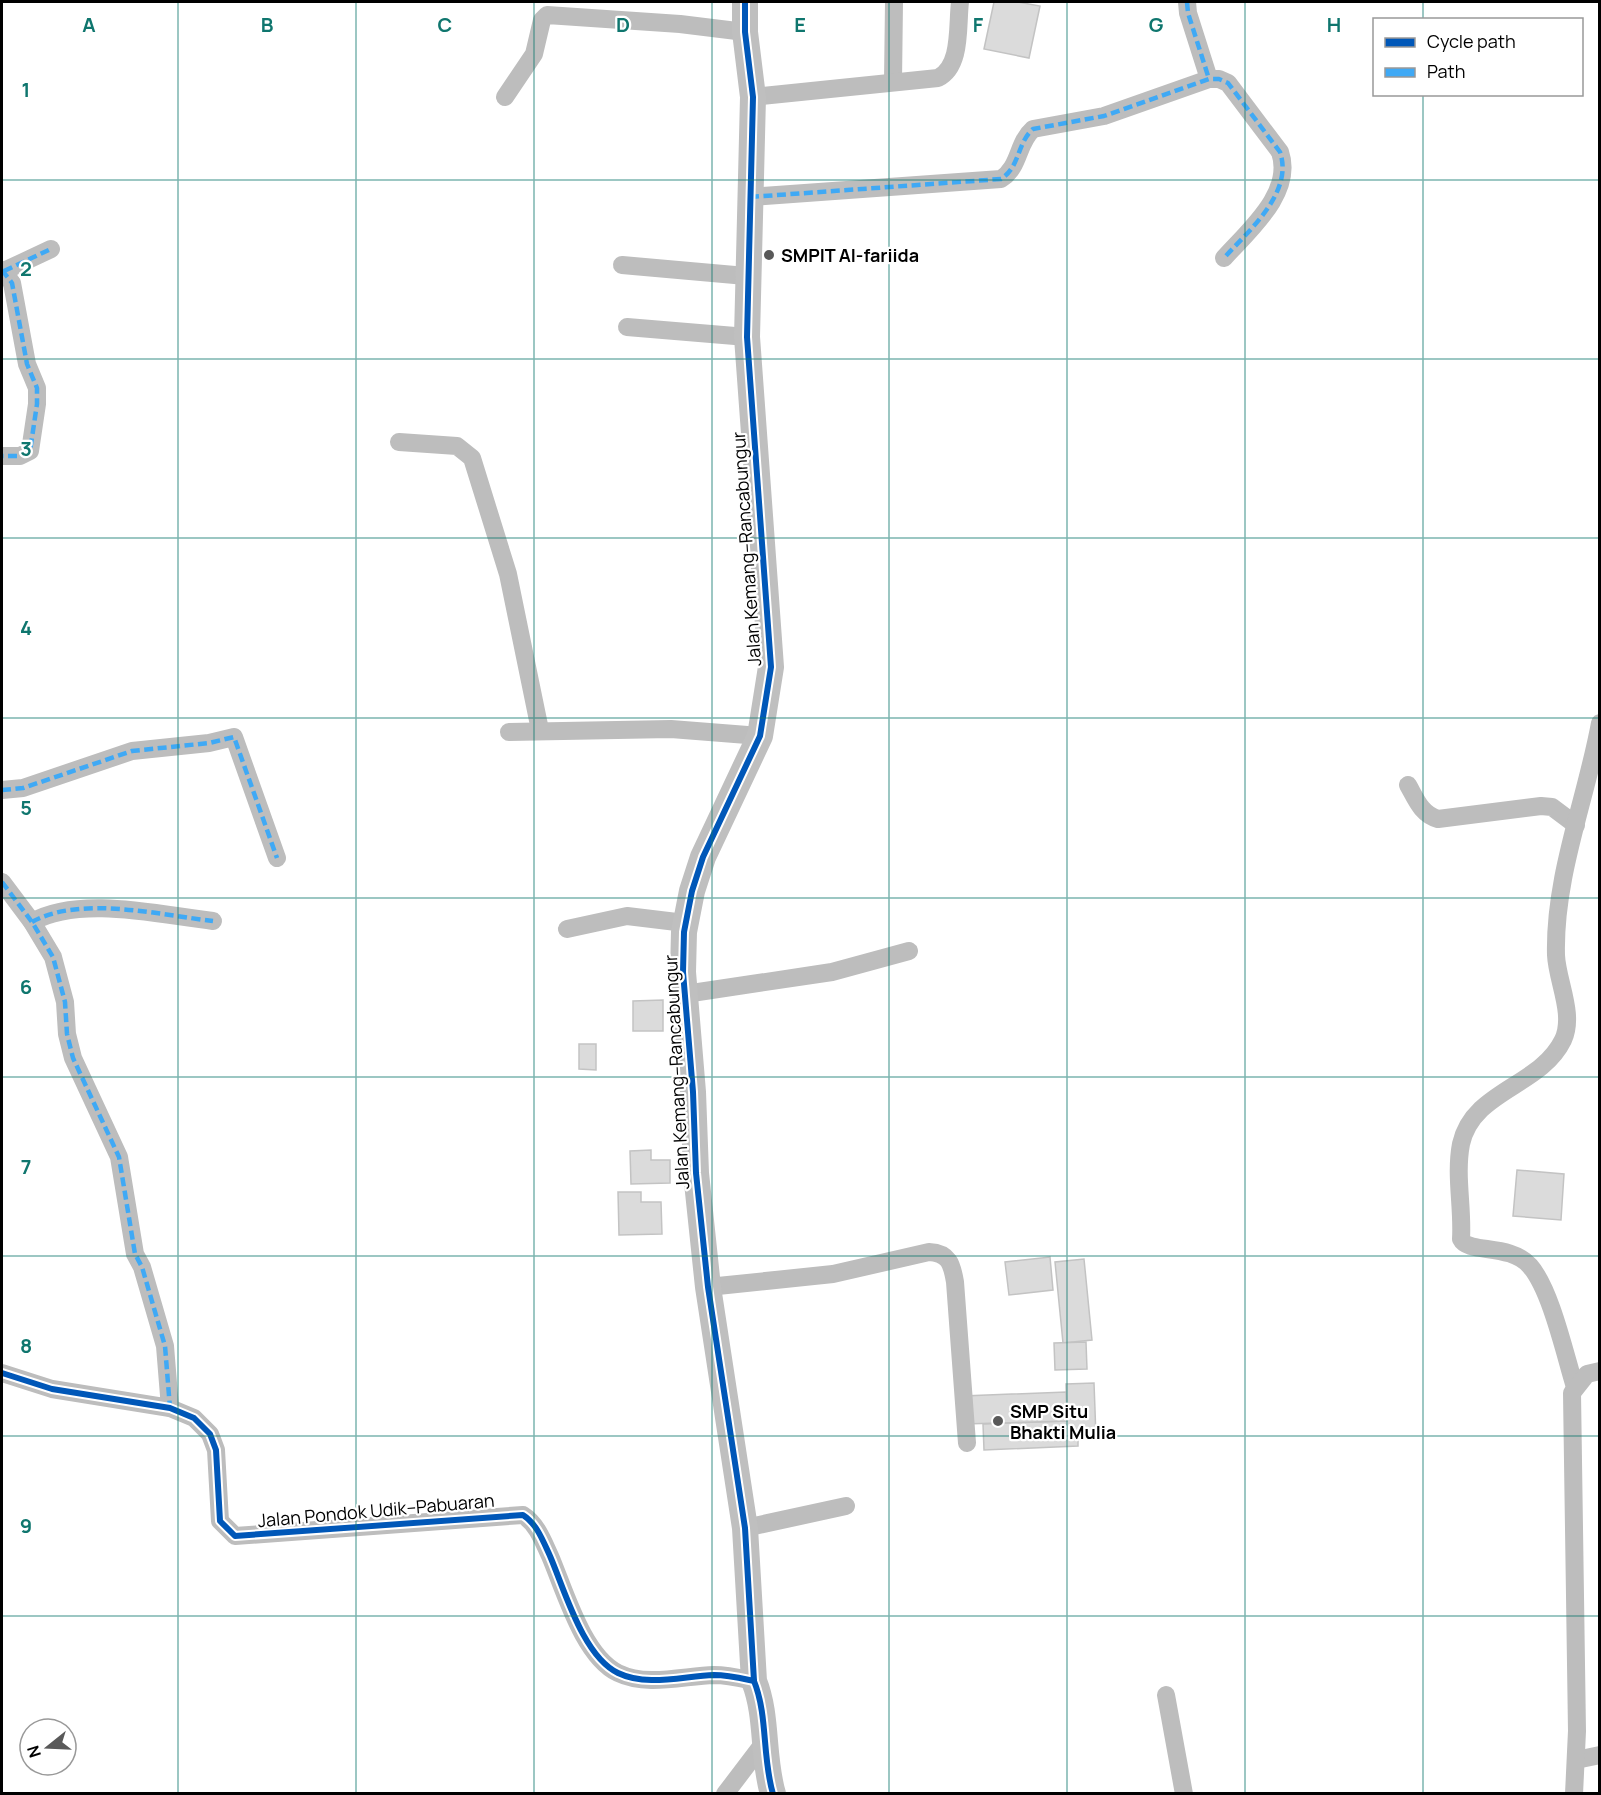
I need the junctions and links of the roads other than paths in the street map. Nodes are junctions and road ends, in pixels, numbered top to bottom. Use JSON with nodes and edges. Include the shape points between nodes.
{"nodes":[{"id":1,"x":745,"y":2,"type":"edge"},
{"id":2,"x":894,"y":2,"type":"edge"},
{"id":3,"x":960,"y":2,"type":"edge"},
{"id":4,"x":1187,"y":2,"type":"edge"},
{"id":5,"x":744,"y":32,"type":"junction"},
{"id":6,"x":1209,"y":79,"type":"junction"},
{"id":7,"x":893,"y":82,"type":"junction"},
{"id":8,"x":505,"y":97,"type":"dead end"},
{"id":9,"x":753,"y":97,"type":"junction"},
{"id":10,"x":750,"y":197,"type":"junction"},
{"id":11,"x":51,"y":249,"type":"dead end"},
{"id":12,"x":1224,"y":258,"type":"dead end"},
{"id":13,"x":622,"y":265,"type":"dead end"},
{"id":14,"x":3,"y":270,"type":"edge"},
{"id":15,"x":746,"y":276,"type":"junction"},
{"id":16,"x":627,"y":327,"type":"dead end"},
{"id":17,"x":747,"y":337,"type":"junction"},
{"id":18,"x":399,"y":442,"type":"dead end"},
{"id":19,"x":2,"y":456,"type":"edge"},
{"id":20,"x":1599,"y":723,"type":"edge"},
{"id":21,"x":540,"y":730,"type":"junction"},
{"id":22,"x":509,"y":732,"type":"dead end"},
{"id":23,"x":760,"y":736,"type":"junction"},
{"id":24,"x":1408,"y":785,"type":"dead end"},
{"id":25,"x":2,"y":790,"type":"edge"},
{"id":26,"x":1576,"y":825,"type":"junction"},
{"id":27,"x":276,"y":858,"type":"dead end"},
{"id":28,"x":2,"y":882,"type":"edge"},
{"id":29,"x":33,"y":921,"type":"junction"},
{"id":30,"x":213,"y":921,"type":"dead end"},
{"id":31,"x":685,"y":923,"type":"junction"},
{"id":32,"x":567,"y":928,"type":"dead end"},
{"id":33,"x":909,"y":951,"type":"dead end"},
{"id":34,"x":685,"y":994,"type":"junction"},
{"id":35,"x":708,"y":1287,"type":"junction"},
{"id":36,"x":2,"y":1373,"type":"edge"},
{"id":37,"x":1587,"y":1377,"type":"edge"},
{"id":38,"x":170,"y":1408,"type":"junction"},
{"id":39,"x":967,"y":1443,"type":"dead end"},
{"id":40,"x":846,"y":1506,"type":"dead end"},
{"id":41,"x":745,"y":1528,"type":"junction"},
{"id":42,"x":754,"y":1682,"type":"junction"},
{"id":43,"x":1166,"y":1695,"type":"dead end"},
{"id":44,"x":764,"y":1744,"type":"junction"},
{"id":45,"x":1599,"y":1755,"type":"edge"},
{"id":46,"x":1576,"y":1760,"type":"junction"},
{"id":47,"x":724,"y":1794,"type":"edge"},
{"id":48,"x":773,"y":1794,"type":"edge"},
{"id":49,"x":1184,"y":1794,"type":"edge"},
{"id":50,"x":1574,"y":1794,"type":"edge"}],
"edges":[{"from":1,"to":5,"type":"street","name":"Jalan Kemang–Rancabungur"},
{"from":2,"to":7,"type":"street"},
{"from":3,"to":7,"type":"street","via":[[954,61],[948,73],[938,78]]},
{"from":4,"to":6,"type":"street"},
{"from":5,"to":8,"type":"street","via":[[547,15],[542,20],[534,54]]},
{"from":5,"to":9,"type":"street","name":"Jalan Kemang–Rancabungur"},
{"from":6,"to":10,"type":"street","via":[[1104,116],[1033,129],[1027,134],[1012,172],[1001,179]]},
{"from":6,"to":12,"type":"street","via":[[1228,83],[1284,163],[1279,188],[1264,212]]},
{"from":7,"to":9,"type":"street"},
{"from":9,"to":10,"type":"street","name":"Jalan Kemang–Rancabungur"},
{"from":10,"to":15,"type":"street","name":"Jalan Kemang–Rancabungur"},
{"from":11,"to":14,"type":"street"},
{"from":13,"to":15,"type":"street"},
{"from":14,"to":19,"type":"street","via":[[12,283],[27,364],[37,387],[37,404],[30,452]]},
{"from":15,"to":17,"type":"street","name":"Jalan Kemang–Rancabungur"},
{"from":16,"to":17,"type":"street"},
{"from":17,"to":23,"type":"street","name":"Jalan Kemang–Rancabungur","via":[[771,667]]},
{"from":18,"to":21,"type":"street","via":[[457,446],[472,458],[508,574]]},
{"from":20,"to":26,"type":"street"},
{"from":21,"to":22,"type":"street"},
{"from":21,"to":23,"type":"street","via":[[671,729]]},
{"from":23,"to":31,"type":"street","name":"Jalan Kemang–Rancabungur","via":[[703,857]]},
{"from":24,"to":26,"type":"street","via":[[1424,811],[1438,819],[1541,806],[1552,807]]},
{"from":25,"to":27,"type":"street","via":[[23,788],[132,751],[234,737]]},
{"from":26,"to":37,"type":"street","via":[[1563,877],[1556,956],[1566,1011],[1564,1039],[1547,1060],[1483,1105],[1468,1123],[1461,1145],[1458,1182],[1464,1244],[1511,1252],[1530,1266]]},
{"from":28,"to":29,"type":"street"},
{"from":29,"to":30,"type":"street","via":[[56,911],[82,907]]},
{"from":29,"to":38,"type":"street","via":[[53,957],[73,1058],[119,1157],[135,1254],[165,1346]]},
{"from":31,"to":32,"type":"street","via":[[627,916]]},
{"from":31,"to":34,"type":"street","name":"Jalan Kemang–Rancabungur"},
{"from":33,"to":34,"type":"street","via":[[832,972]]},
{"from":34,"to":35,"type":"street","name":"Jalan Kemang–Rancabungur","via":[[696,1173]]},
{"from":35,"to":39,"type":"street","via":[[833,1274],[929,1252],[948,1257],[955,1282]]},
{"from":35,"to":41,"type":"street","name":"Jalan Kemang–Rancabungur"},
{"from":36,"to":38,"type":"street","name":"Jalan Pondok Udik–Pabuaran","via":[[52,1389]]},
{"from":37,"to":46,"type":"street","via":[[1571,1421]]},
{"from":38,"to":42,"type":"street","name":"Jalan Pondok Udik–Pabuaran","via":[[194,1418],[210,1434],[216,1450],[220,1521],[235,1536],[523,1515],[541,1538],[589,1646],[605,1666],[646,1681],[714,1675]]},
{"from":40,"to":41,"type":"street"},
{"from":41,"to":42,"type":"street","name":"Jalan Kemang–Rancabungur"},
{"from":42,"to":44,"type":"street","name":"Jalan Kemang–Rancabungur"},
{"from":43,"to":49,"type":"street"},
{"from":44,"to":47,"type":"street"},
{"from":44,"to":48,"type":"street","name":"Jalan Kemang–Rancabungur"},
{"from":45,"to":46,"type":"street"},
{"from":46,"to":50,"type":"street"}]}
